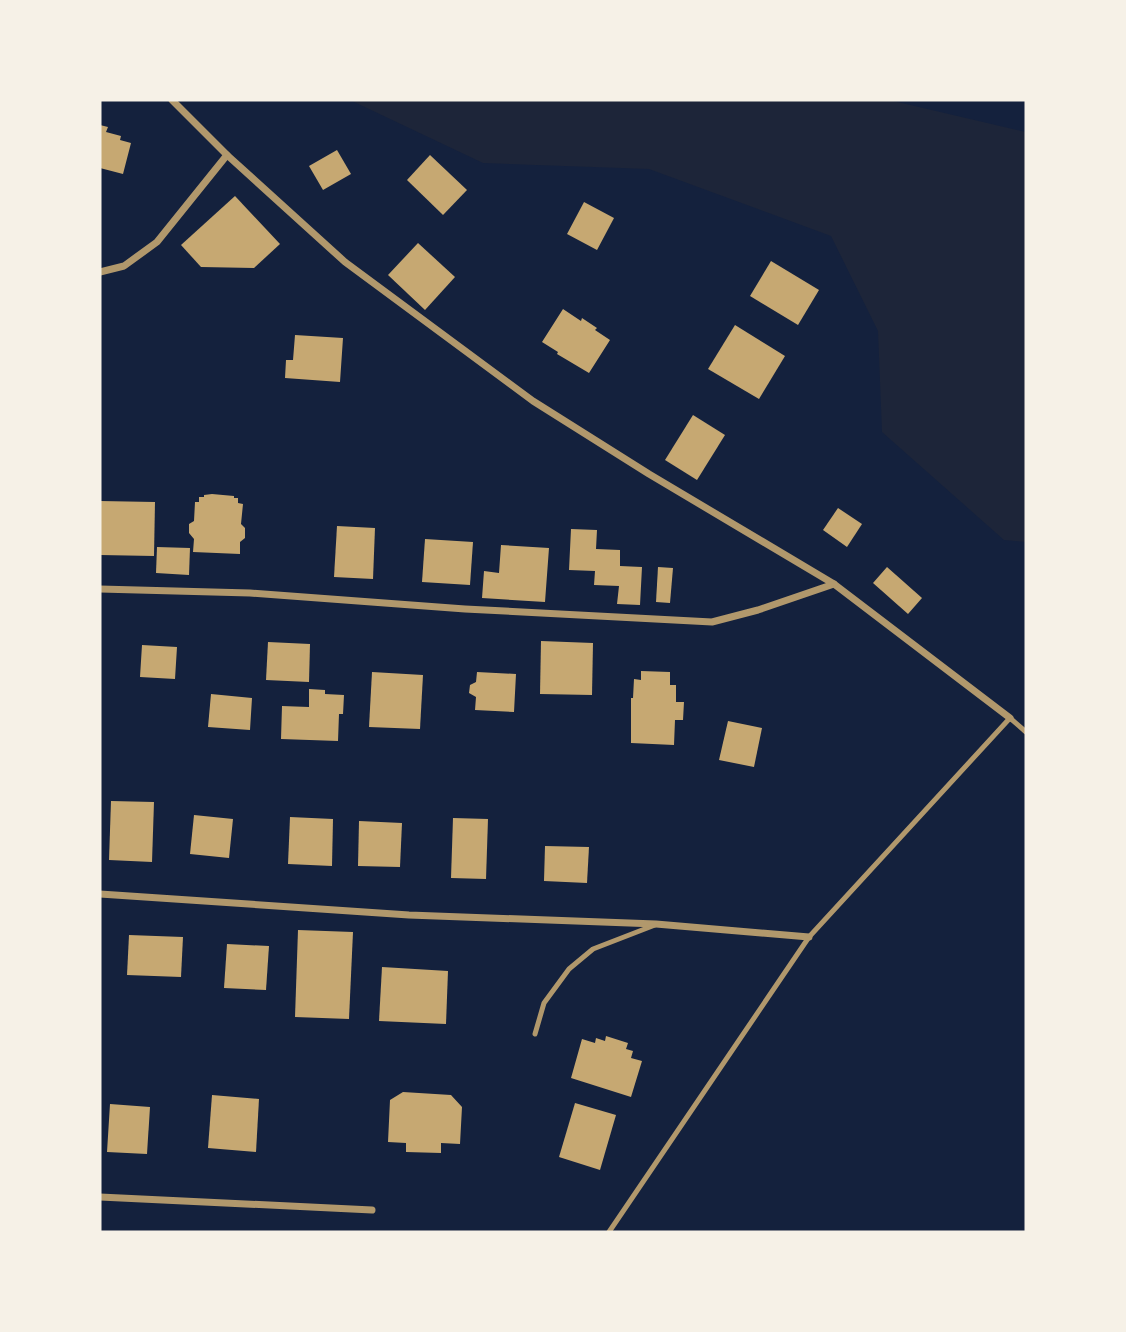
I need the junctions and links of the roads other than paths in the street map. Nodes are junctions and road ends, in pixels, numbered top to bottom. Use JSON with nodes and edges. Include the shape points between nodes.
{"nodes":[{"id":1,"x":172,"y":100,"type":"edge"},
{"id":2,"x":227,"y":155,"type":"junction"},
{"id":3,"x":100,"y":272,"type":"edge"},
{"id":4,"x":834,"y":584,"type":"junction"},
{"id":5,"x":100,"y":589,"type":"edge"},
{"id":6,"x":1010,"y":718,"type":"junction"},
{"id":7,"x":1026,"y":732,"type":"edge"},
{"id":8,"x":100,"y":894,"type":"edge"},
{"id":9,"x":656,"y":924,"type":"junction"},
{"id":10,"x":809,"y":937,"type":"junction"},
{"id":11,"x":535,"y":1034,"type":"dead end"},
{"id":12,"x":100,"y":1197,"type":"edge"},
{"id":13,"x":372,"y":1210,"type":"dead end"},
{"id":14,"x":609,"y":1232,"type":"edge"}],
"edges":[{"from":1,"to":2,"type":"street"},
{"from":2,"to":3,"type":"street","via":[[157,242],[124,266]]},
{"from":2,"to":4,"type":"street","via":[[345,262],[533,401]]},
{"from":4,"to":5,"type":"street","via":[[712,622],[250,593]]},
{"from":4,"to":6,"type":"street"},
{"from":6,"to":7,"type":"lane"},
{"from":6,"to":10,"type":"lane"},
{"from":8,"to":9,"type":"street","via":[[409,915]]},
{"from":9,"to":10,"type":"street"},
{"from":9,"to":11,"type":"lane","via":[[593,949],[569,969],[544,1003]]},
{"from":10,"to":14,"type":"lane"},
{"from":12,"to":13,"type":"street"}]}
